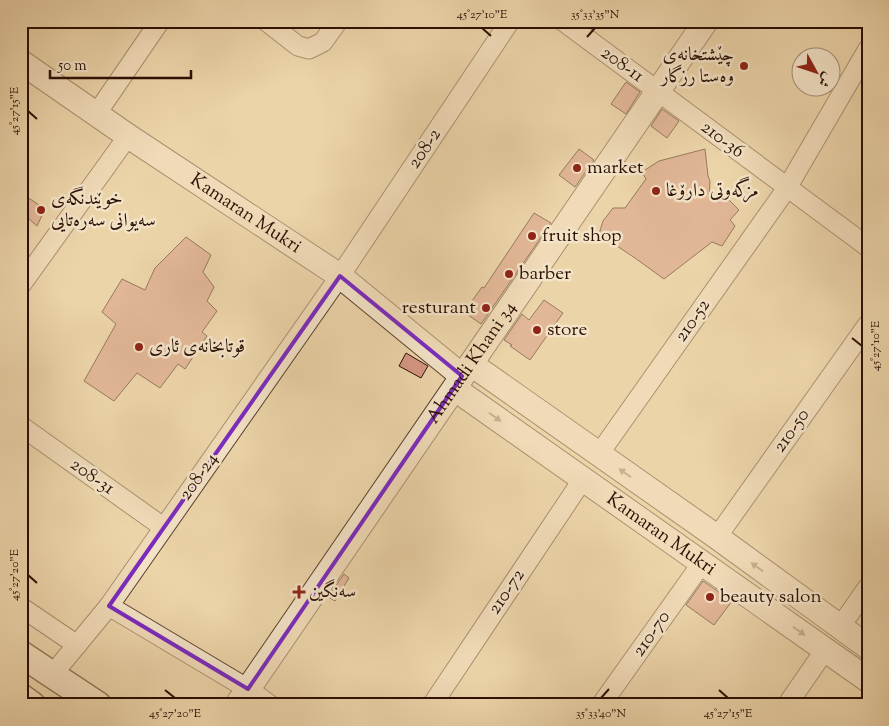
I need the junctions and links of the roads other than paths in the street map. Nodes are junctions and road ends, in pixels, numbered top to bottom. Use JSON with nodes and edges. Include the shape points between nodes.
{"nodes":[{"id":1,"x":160,"y":21,"type":"edge"},
{"id":2,"x":266,"y":21,"type":"edge"},
{"id":3,"x":338,"y":21,"type":"edge"},
{"id":4,"x":510,"y":21,"type":"edge"},
{"id":5,"x":562,"y":21,"type":"edge"},
{"id":6,"x":706,"y":21,"type":"edge"},
{"id":7,"x":868,"y":50,"type":"edge"},
{"id":8,"x":21,"y":62,"type":"edge"},
{"id":9,"x":658,"y":92,"type":"junction"},
{"id":10,"x":97,"y":113,"type":"junction"},
{"id":11,"x":128,"y":136,"type":"junction"},
{"id":12,"x":787,"y":188,"type":"junction"},
{"id":13,"x":868,"y":247,"type":"edge"},
{"id":14,"x":340,"y":276,"type":"junction"},
{"id":15,"x":21,"y":285,"type":"edge"},
{"id":16,"x":868,"y":324,"type":"edge"},
{"id":17,"x":463,"y":376,"type":"junction"},
{"id":18,"x":21,"y":426,"type":"edge"},
{"id":19,"x":599,"y":454,"type":"junction"},
{"id":20,"x":583,"y":479,"type":"junction"},
{"id":21,"x":164,"y":527,"type":"junction"},
{"id":22,"x":717,"y":537,"type":"junction"},
{"id":23,"x":702,"y":563,"type":"junction"},
{"id":24,"x":868,"y":587,"type":"edge"},
{"id":25,"x":791,"y":591,"type":"junction"},
{"id":26,"x":109,"y":606,"type":"junction"},
{"id":27,"x":21,"y":607,"type":"edge"},
{"id":28,"x":775,"y":615,"type":"junction"},
{"id":29,"x":840,"y":627,"type":"junction"},
{"id":30,"x":77,"y":645,"type":"junction"},
{"id":31,"x":868,"y":647,"type":"edge"},
{"id":32,"x":825,"y":650,"type":"junction"},
{"id":33,"x":21,"y":654,"type":"edge"},
{"id":34,"x":52,"y":675,"type":"junction"},
{"id":35,"x":868,"y":680,"type":"edge"},
{"id":36,"x":21,"y":697,"type":"edge"},
{"id":37,"x":242,"y":697,"type":"edge"},
{"id":38,"x":32,"y":705,"type":"edge"},
{"id":39,"x":98,"y":705,"type":"edge"},
{"id":40,"x":270,"y":705,"type":"edge"},
{"id":41,"x":432,"y":705,"type":"edge"},
{"id":42,"x":601,"y":705,"type":"edge"},
{"id":43,"x":787,"y":705,"type":"edge"}],
"edges":[{"from":1,"to":10,"type":"street"},
{"from":2,"to":3,"type":"street","via":[[298,46],[309,49],[323,42]]},
{"from":4,"to":14,"type":"street","name":"208-2"},
{"from":5,"to":9,"type":"street","name":"208-11"},
{"from":6,"to":9,"type":"street","name":"Ahmadi Khani 34"},
{"from":7,"to":12,"type":"street"},
{"from":8,"to":10,"type":"street","name":"Kamaran Mukri"},
{"from":9,"to":12,"type":"street","name":"210-36"},
{"from":9,"to":17,"type":"street","name":"Ahmadi Khani 34"},
{"from":10,"to":11,"type":"street","name":"Kamaran Mukri"},
{"from":11,"to":14,"type":"street","name":"Kamaran Mukri"},
{"from":11,"to":15,"type":"street"},
{"from":12,"to":13,"type":"street","name":"210-36"},
{"from":12,"to":19,"type":"street","name":"210-52"},
{"from":14,"to":17,"type":"street","name":"Kamaran Mukri"},
{"from":14,"to":21,"type":"street","name":"208-24"},
{"from":16,"to":22,"type":"street","name":"210-50"},
{"from":17,"to":19,"type":"street","name":"Kamaran Mukri"},
{"from":17,"to":20,"type":"street","name":"Kamaran Mukri","one_way":true},
{"from":17,"to":37,"type":"street","name":"Ahmadi Khani 34"},
{"from":18,"to":21,"type":"street","name":"208-31"},
{"from":22,"to":19,"type":"street","name":"Kamaran Mukri","one_way":true},
{"from":20,"to":23,"type":"street","name":"Kamaran Mukri"},
{"from":20,"to":41,"type":"street","name":"210-72"},
{"from":21,"to":26,"type":"street","name":"208-24"},
{"from":25,"to":22,"type":"street","name":"Kamaran Mukri","one_way":true},
{"from":23,"to":28,"type":"street","name":"Kamaran Mukri"},
{"from":23,"to":42,"type":"street","name":"210-70"},
{"from":24,"to":29,"type":"street"},
{"from":25,"to":28,"type":"street"},
{"from":25,"to":29,"type":"street","name":"Kamaran Mukri"},
{"from":26,"to":30,"type":"street","name":"208-24"},
{"from":26,"to":37,"type":"street"},
{"from":27,"to":30,"type":"street"},
{"from":28,"to":32,"type":"street","name":"Kamaran Mukri","one_way":true},
{"from":29,"to":31,"type":"street","name":"Kamaran Mukri"},
{"from":30,"to":34,"type":"street","name":"208-24"},
{"from":32,"to":35,"type":"street","name":"Kamaran Mukri"},
{"from":32,"to":43,"type":"street"},
{"from":33,"to":34,"type":"main road"},
{"from":34,"to":39,"type":"main road"},
{"from":36,"to":38,"type":"main road"},
{"from":37,"to":40,"type":"street"}]}
